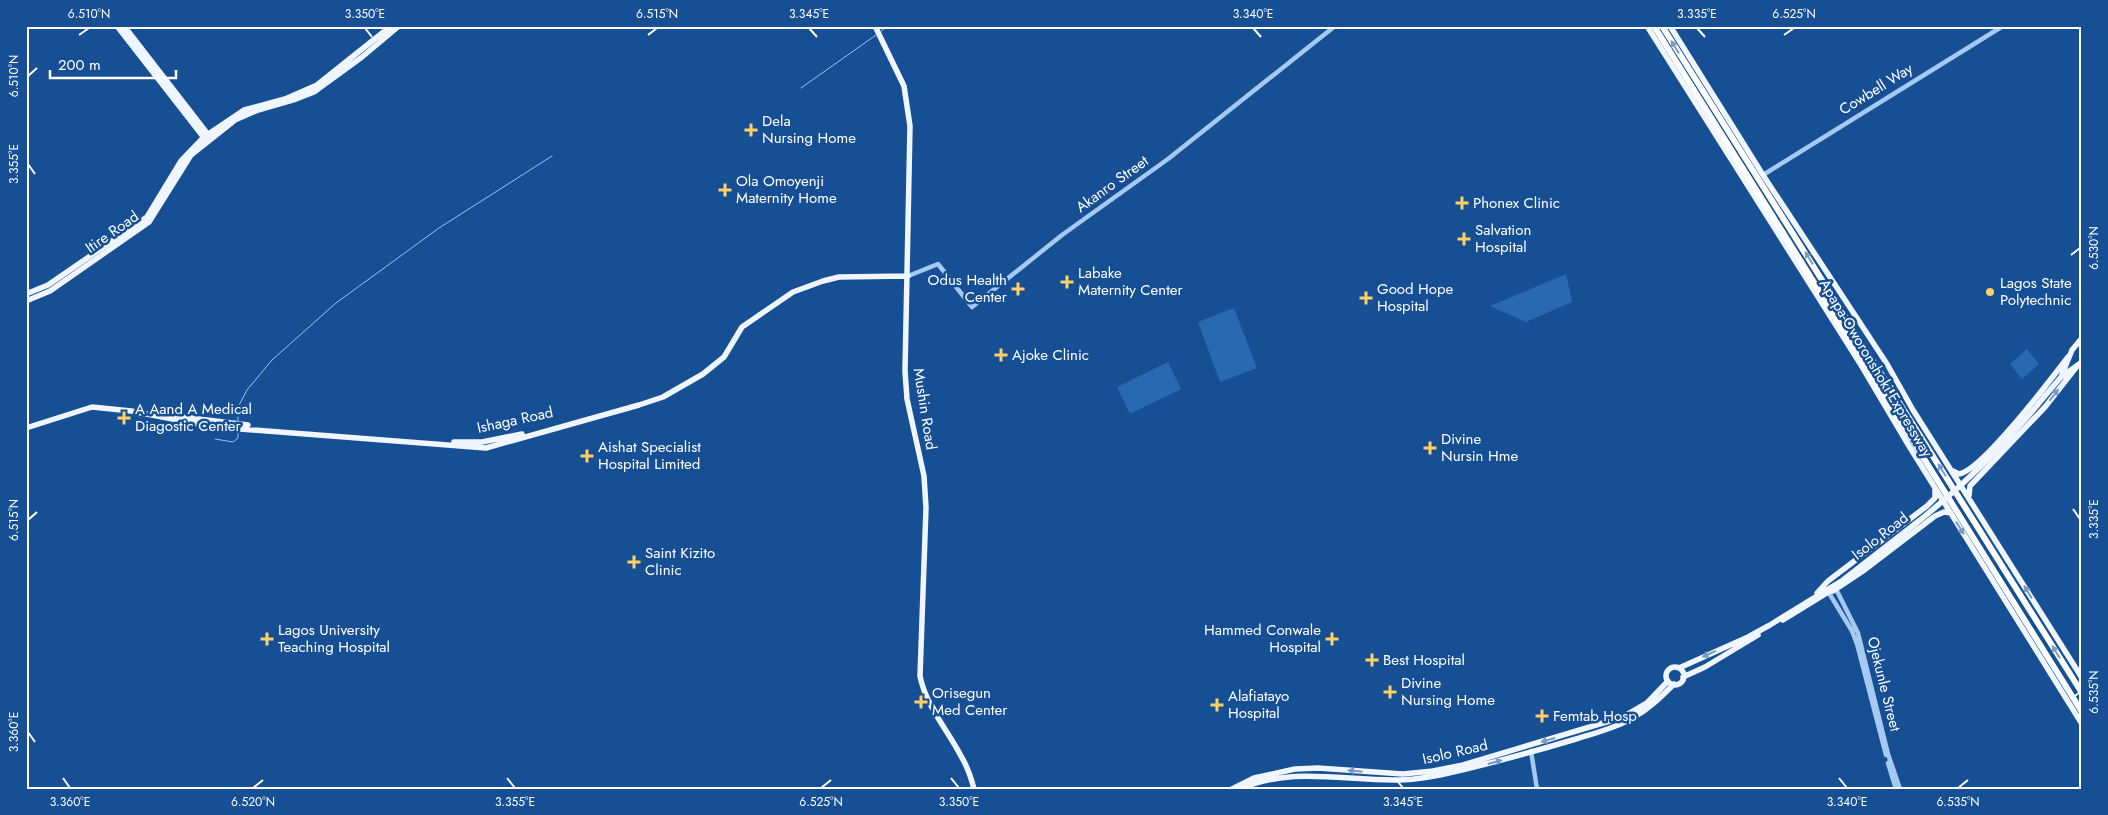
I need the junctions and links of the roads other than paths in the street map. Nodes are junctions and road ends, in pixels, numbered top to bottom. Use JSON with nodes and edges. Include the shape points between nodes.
{"nodes":[{"id":1,"x":117,"y":26,"type":"edge"},
{"id":2,"x":124,"y":26,"type":"edge"},
{"id":3,"x":391,"y":26,"type":"edge"},
{"id":4,"x":399,"y":26,"type":"edge"},
{"id":5,"x":1335,"y":26,"type":"edge"},
{"id":6,"x":1647,"y":26,"type":"edge"},
{"id":7,"x":1654,"y":26,"type":"edge"},
{"id":8,"x":1662,"y":26,"type":"edge"},
{"id":9,"x":1670,"y":26,"type":"edge"},
{"id":10,"x":2003,"y":26,"type":"edge"},
{"id":11,"x":875,"y":28,"type":"edge"},
{"id":12,"x":337,"y":73,"type":"junction"},
{"id":13,"x":208,"y":139,"type":"junction"},
{"id":14,"x":1763,"y":175,"type":"junction"},
{"id":15,"x":905,"y":277,"type":"junction"},
{"id":16,"x":26,"y":294,"type":"edge"},
{"id":17,"x":26,"y":301,"type":"edge"},
{"id":18,"x":2082,"y":338,"type":"edge"},
{"id":19,"x":2069,"y":355,"type":"junction"},
{"id":20,"x":2080,"y":363,"type":"edge"},
{"id":21,"x":2061,"y":377,"type":"junction"},
{"id":22,"x":26,"y":427,"type":"edge"},
{"id":23,"x":1951,"y":469,"type":"junction"},
{"id":24,"x":1935,"y":489,"type":"junction"},
{"id":25,"x":1969,"y":498,"type":"junction"},
{"id":26,"x":1951,"y":513,"type":"junction"},
{"id":27,"x":1844,"y":580,"type":"junction"},
{"id":28,"x":1836,"y":589,"type":"junction"},
{"id":29,"x":1829,"y":593,"type":"junction"},
{"id":30,"x":1813,"y":598,"type":"junction"},
{"id":31,"x":1679,"y":668,"type":"junction"},
{"id":32,"x":1683,"y":677,"type":"junction"},
{"id":33,"x":2082,"y":678,"type":"edge"},
{"id":34,"x":1671,"y":683,"type":"junction"},
{"id":35,"x":2082,"y":693,"type":"edge"},
{"id":36,"x":2082,"y":712,"type":"edge"},
{"id":37,"x":2082,"y":724,"type":"edge"},
{"id":38,"x":1530,"y":749,"type":"junction"},
{"id":39,"x":1323,"y":772,"type":"junction"},
{"id":40,"x":974,"y":789,"type":"edge"},
{"id":41,"x":1232,"y":789,"type":"edge"},
{"id":42,"x":1240,"y":789,"type":"edge"},
{"id":43,"x":1537,"y":789,"type":"edge"},
{"id":44,"x":1896,"y":789,"type":"edge"},
{"id":45,"x":1900,"y":789,"type":"edge"}],
"edges":[{"from":1,"to":13,"type":"main road"},
{"from":2,"to":13,"type":"main road"},
{"from":3,"to":12,"type":"main road"},
{"from":4,"to":12,"type":"main road"},
{"from":5,"to":15,"type":"street","name":"Akanro Street","via":[[1168,159],[972,307],[938,264]]},
{"from":6,"to":24,"type":"main road","name":"Apapa-Oworonshoki Expressway","via":[[1865,371]]},
{"from":7,"to":36,"type":"highway","name":"Apapa-Oworonshoki Expressway"},
{"from":35,"to":8,"type":"highway","name":"Apapa-Oworonshoki Expressway","one_way":true},
{"from":9,"to":14,"type":"main road","name":"Apapa-Oworonshoki Expressway"},
{"from":10,"to":14,"type":"street","name":"Cowbell Way"},
{"from":11,"to":15,"type":"main road","name":"Mushin Road","via":[[904,86],[910,126]]},
{"from":12,"to":13,"type":"main road","via":[[309,89],[244,110]]},
{"from":13,"to":16,"type":"main road","name":"Itire Road","via":[[182,161],[147,217],[48,285]]},
{"from":13,"to":17,"type":"main road","name":"Itire Road","via":[[186,163],[149,222],[50,291]]},
{"from":14,"to":23,"type":"main road","name":"Apapa-Oworonshoki Expressway","via":[[1887,364]]},
{"from":15,"to":22,"type":"main road","name":"Ishaga Road","via":[[839,277],[793,292],[742,326],[724,356],[714,365],[663,397],[486,448],[225,426],[92,407]]},
{"from":15,"to":40,"type":"main road","name":"Mushin Road","via":[[907,399],[924,476],[926,508],[920,676],[931,706],[961,755]]},
{"from":18,"to":19,"type":"main road"},
{"from":19,"to":20,"type":"main road"},
{"from":19,"to":21,"type":"main road"},
{"from":19,"to":23,"type":"main road","via":[[2018,420],[1977,462],[1962,474]]},
{"from":20,"to":21,"type":"main road"},
{"from":25,"to":20,"type":"main road","one_way":true,"via":[[1970,486],[2040,412]]},
{"from":21,"to":27,"type":"main road","name":"Isolo Road","bridge":true,"via":[[2024,422],[1966,481]]},
{"from":23,"to":25,"type":"main road","name":"Apapa-Oworonshoki Expressway"},
{"from":24,"to":26,"type":"main road","name":"Apapa-Oworonshoki Expressway"},
{"from":24,"to":30,"type":"main road","via":[[1935,498],[1927,506],[1828,581]]},
{"from":33,"to":25,"type":"main road","name":"Apapa-Oworonshoki Expressway","one_way":true},
{"from":26,"to":28,"type":"main road","via":[[1933,518]]},
{"from":26,"to":37,"type":"main road","name":"Apapa-Oworonshoki Expressway","one_way":true},
{"from":27,"to":29,"type":"main road"},
{"from":27,"to":30,"type":"main road","name":"Isolo Road"},
{"from":28,"to":29,"type":"main road"},
{"from":28,"to":45,"type":"street","name":"Ojekunle Street","via":[[1858,633]]},
{"from":29,"to":32,"type":"main road"},
{"from":29,"to":44,"type":"street","name":"Ojekunle Street","via":[[1857,644],[1878,733]]},
{"from":30,"to":31,"type":"main road","name":"Isolo Road","one_way":true,"via":[[1748,637]]},
{"from":31,"to":32,"type":"main road"},
{"from":31,"to":34,"type":"main road","via":[[1668,670],[1666,674]]},
{"from":32,"to":34,"type":"main road","via":[[1681,682]]},
{"from":34,"to":38,"type":"main road","name":"Isolo Road","via":[[1630,714]]},
{"from":38,"to":39,"type":"main road","name":"Isolo Road","via":[[1417,779],[1377,780]]},
{"from":38,"to":43,"type":"street"},
{"from":39,"to":41,"type":"main road","name":"Isolo Road","via":[[1295,769],[1267,774]]},
{"from":39,"to":42,"type":"main road","name":"Isolo Road","via":[[1282,776]]}]}
